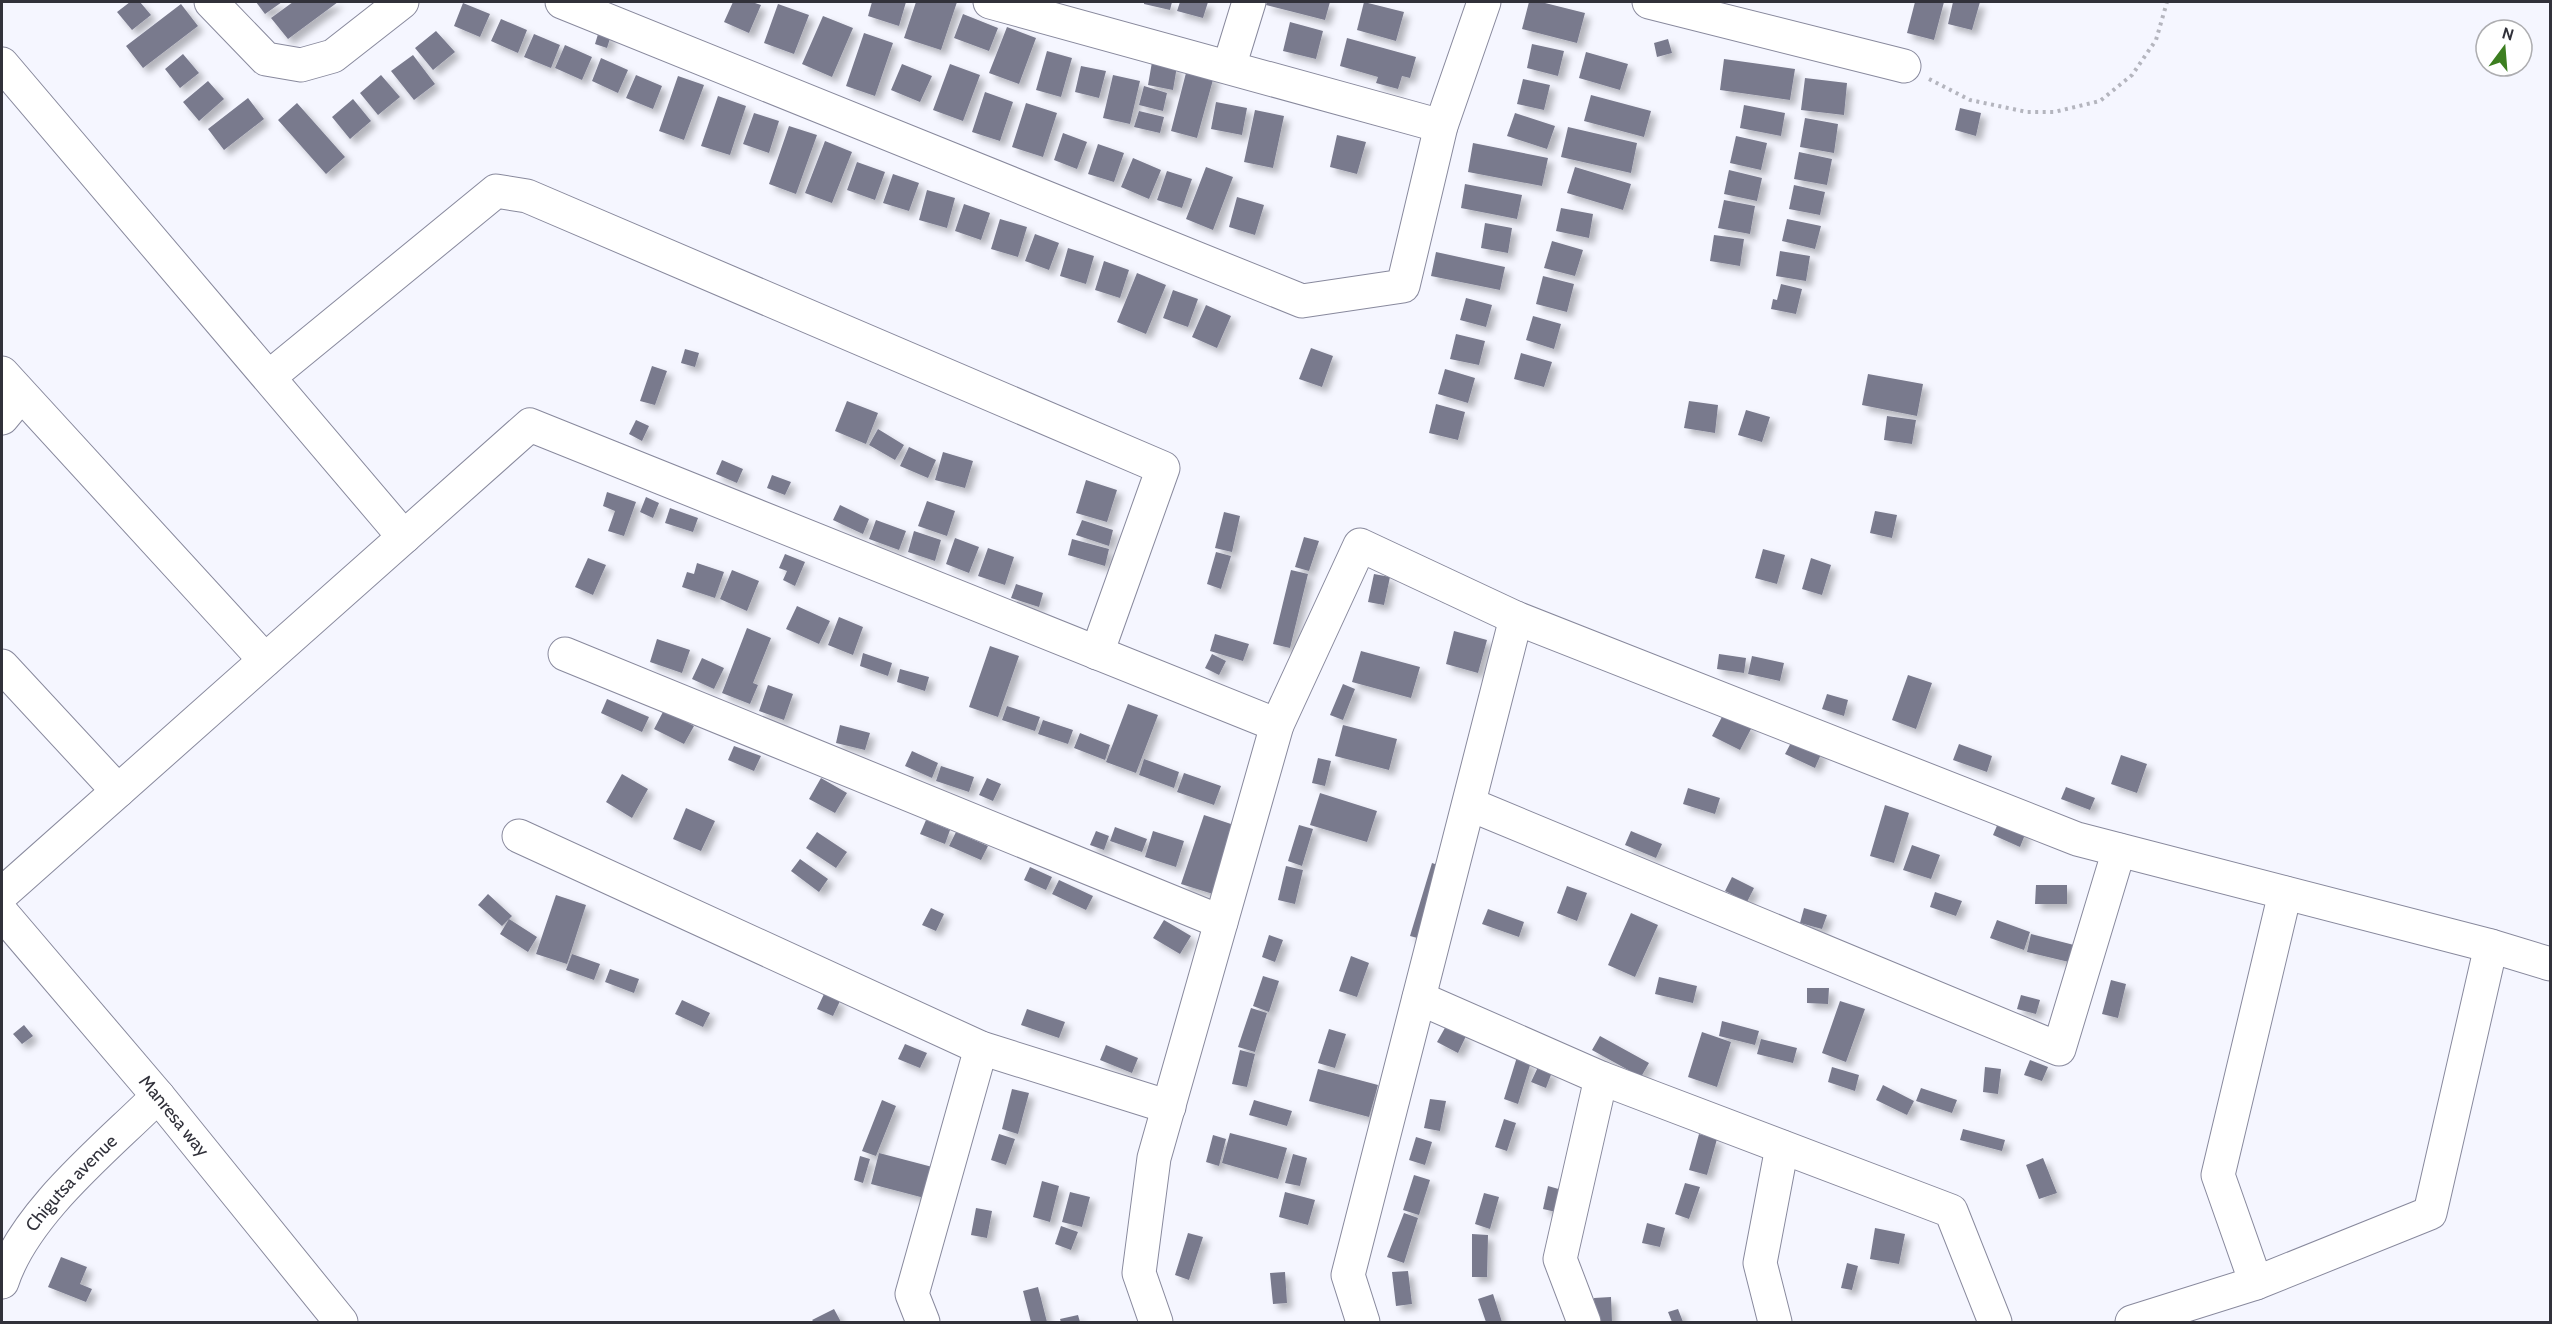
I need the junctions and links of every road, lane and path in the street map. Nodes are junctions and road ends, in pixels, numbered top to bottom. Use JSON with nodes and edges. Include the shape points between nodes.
{"nodes":[{"id":1,"x":211,"y":2,"type":"edge"},
{"id":2,"x":402,"y":2,"type":"edge"},
{"id":3,"x":565,"y":2,"type":"edge"},
{"id":4,"x":990,"y":2,"type":"edge"},
{"id":5,"x":1248,"y":2,"type":"edge"},
{"id":6,"x":1484,"y":2,"type":"edge"},
{"id":7,"x":1649,"y":2,"type":"edge"},
{"id":8,"x":2167,"y":2,"type":"edge"},
{"id":9,"x":2,"y":64,"type":"edge"},
{"id":10,"x":1904,"y":66,"type":"joint"},
{"id":11,"x":1229,"y":67,"type":"junction"},
{"id":12,"x":1441,"y":126,"type":"junction"},
{"id":13,"x":269,"y":377,"type":"junction"},
{"id":14,"x":8,"y":395,"type":"edge"},
{"id":15,"x":404,"y":537,"type":"junction"},
{"id":16,"x":1516,"y":618,"type":"junction"},
{"id":17,"x":1097,"y":653,"type":"junction"},
{"id":18,"x":565,"y":654,"type":"dead end"},
{"id":19,"x":265,"y":660,"type":"junction"},
{"id":20,"x":2,"y":666,"type":"edge"},
{"id":21,"x":1277,"y":725,"type":"junction"},
{"id":22,"x":118,"y":791,"type":"junction"},
{"id":23,"x":1468,"y":804,"type":"junction"},
{"id":24,"x":519,"y":836,"type":"dead end"},
{"id":25,"x":2119,"y":850,"type":"junction"},
{"id":26,"x":2285,"y":893,"type":"junction"},
{"id":27,"x":2,"y":894,"type":"edge"},
{"id":28,"x":2,"y":913,"type":"edge"},
{"id":29,"x":1221,"y":922,"type":"junction"},
{"id":30,"x":2491,"y":946,"type":"junction"},
{"id":31,"x":2550,"y":964,"type":"edge"},
{"id":32,"x":1419,"y":998,"type":"junction"},
{"id":33,"x":981,"y":1048,"type":"junction"},
{"id":34,"x":1601,"y":1078,"type":"junction"},
{"id":35,"x":158,"y":1095,"type":"junction"},
{"id":36,"x":1169,"y":1107,"type":"junction"},
{"id":37,"x":1782,"y":1147,"type":"junction"},
{"id":38,"x":4,"y":1266,"type":"edge"},
{"id":39,"x":2256,"y":1283,"type":"junction"},
{"id":40,"x":340,"y":1323,"type":"edge"},
{"id":41,"x":923,"y":1323,"type":"edge"},
{"id":42,"x":1156,"y":1323,"type":"edge"},
{"id":43,"x":1363,"y":1323,"type":"edge"},
{"id":44,"x":1584,"y":1323,"type":"edge"},
{"id":45,"x":1775,"y":1323,"type":"edge"},
{"id":46,"x":1995,"y":1323,"type":"edge"},
{"id":47,"x":2132,"y":1323,"type":"edge"}],
"edges":[{"from":1,"to":2,"type":"street","via":[[266,59],[301,65],[333,56]]},
{"from":3,"to":12,"type":"street","via":[[1302,301],[1402,286]]},
{"from":4,"to":11,"type":"street"},
{"from":5,"to":11,"type":"street"},
{"from":6,"to":12,"type":"street"},
{"from":7,"to":10,"type":"street"},
{"from":8,"to":10,"type":"path","via":[[2156,40],[2132,75],[2100,101],[2054,111],[2027,112],[1970,100]]},
{"from":9,"to":13,"type":"street"},
{"from":11,"to":12,"type":"street"},
{"from":13,"to":15,"type":"street"},
{"from":13,"to":17,"type":"street","via":[[496,191],[527,196],[1163,468]]},
{"from":14,"to":19,"type":"street"},
{"from":15,"to":17,"type":"street","via":[[530,425]]},
{"from":15,"to":19,"type":"street"},
{"from":16,"to":21,"type":"street","via":[[1360,545]]},
{"from":16,"to":23,"type":"street"},
{"from":16,"to":25,"type":"street","via":[[2077,839]]},
{"from":17,"to":21,"type":"street"},
{"from":18,"to":29,"type":"street"},
{"from":19,"to":22,"type":"street"},
{"from":20,"to":22,"type":"street"},
{"from":21,"to":29,"type":"street"},
{"from":22,"to":27,"type":"street"},
{"from":23,"to":25,"type":"street","via":[[2059,1049]]},
{"from":23,"to":32,"type":"street"},
{"from":24,"to":33,"type":"street"},
{"from":25,"to":26,"type":"street"},
{"from":26,"to":30,"type":"street"},
{"from":26,"to":39,"type":"street","via":[[2218,1175]]},
{"from":28,"to":35,"type":"street","name":"Manresa way"},
{"from":29,"to":36,"type":"street"},
{"from":30,"to":31,"type":"street"},
{"from":30,"to":39,"type":"street","via":[[2430,1213]]},
{"from":32,"to":34,"type":"street"},
{"from":32,"to":43,"type":"street","via":[[1348,1275]]},
{"from":33,"to":36,"type":"street"},
{"from":33,"to":41,"type":"street","via":[[912,1294]]},
{"from":34,"to":37,"type":"street"},
{"from":34,"to":44,"type":"street","via":[[1560,1259]]},
{"from":35,"to":38,"type":"street","name":"Chigutsa avenue","via":[[61,1192]]},
{"from":35,"to":40,"type":"street","name":"Manresa way"},
{"from":36,"to":42,"type":"street","via":[[1154,1158],[1139,1273]]},
{"from":37,"to":45,"type":"street","via":[[1760,1263]]},
{"from":37,"to":46,"type":"street","via":[[1951,1211]]},
{"from":39,"to":47,"type":"street"}]}
